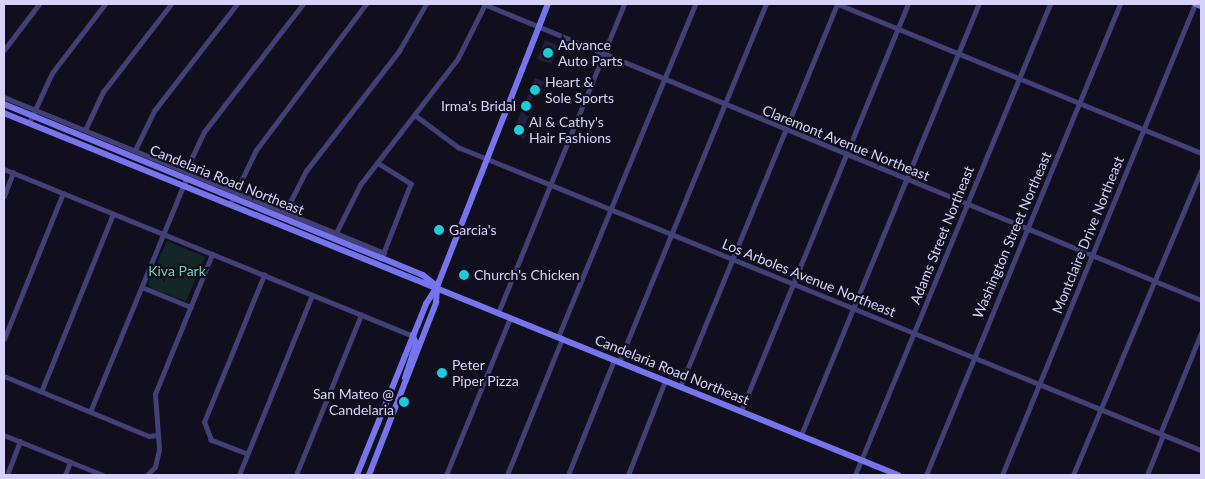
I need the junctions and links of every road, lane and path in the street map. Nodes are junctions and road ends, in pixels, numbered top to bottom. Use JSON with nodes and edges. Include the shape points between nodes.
{"nodes":[{"id":1,"x":39,"y":4,"type":"edge"},
{"id":2,"x":105,"y":4,"type":"edge"},
{"id":3,"x":171,"y":4,"type":"edge"},
{"id":4,"x":237,"y":4,"type":"edge"},
{"id":5,"x":303,"y":4,"type":"edge"},
{"id":6,"x":366,"y":4,"type":"edge"},
{"id":7,"x":426,"y":4,"type":"edge"},
{"id":8,"x":485,"y":4,"type":"edge"},
{"id":9,"x":548,"y":4,"type":"edge"},
{"id":10,"x":624,"y":4,"type":"edge"},
{"id":11,"x":695,"y":4,"type":"edge"},
{"id":12,"x":766,"y":4,"type":"edge"},
{"id":13,"x":838,"y":4,"type":"edge"},
{"id":14,"x":908,"y":4,"type":"edge"},
{"id":15,"x":979,"y":4,"type":"edge"},
{"id":16,"x":1050,"y":4,"type":"edge"},
{"id":17,"x":1120,"y":4,"type":"edge"},
{"id":18,"x":1196,"y":4,"type":"edge"},
{"id":19,"x":1201,"y":6,"type":"edge"},
{"id":20,"x":538,"y":28,"type":"junction"},
{"id":21,"x":898,"y":28,"type":"junction"},
{"id":22,"x":4,"y":50,"type":"edge"},
{"id":23,"x":958,"y":53,"type":"junction"},
{"id":24,"x":603,"y":55,"type":"junction"},
{"id":25,"x":1020,"y":78,"type":"junction"},
{"id":26,"x":663,"y":80,"type":"junction"},
{"id":27,"x":4,"y":97,"type":"edge"},
{"id":28,"x":1079,"y":103,"type":"junction"},
{"id":29,"x":4,"y":104,"type":"edge"},
{"id":30,"x":724,"y":105,"type":"junction"},
{"id":31,"x":4,"y":113,"type":"edge"},
{"id":32,"x":34,"y":113,"type":"junction"},
{"id":33,"x":415,"y":115,"type":"junction"},
{"id":34,"x":29,"y":123,"type":"junction"},
{"id":35,"x":784,"y":129,"type":"junction"},
{"id":36,"x":85,"y":130,"type":"junction"},
{"id":37,"x":1144,"y":130,"type":"junction"},
{"id":38,"x":135,"y":150,"type":"junction"},
{"id":39,"x":1201,"y":153,"type":"edge"},
{"id":40,"x":846,"y":155,"type":"junction"},
{"id":41,"x":488,"y":158,"type":"junction"},
{"id":42,"x":378,"y":163,"type":"junction"},
{"id":43,"x":4,"y":169,"type":"edge"},
{"id":44,"x":1201,"y":171,"type":"edge"},
{"id":45,"x":13,"y":173,"type":"junction"},
{"id":46,"x":187,"y":174,"type":"junction"},
{"id":47,"x":907,"y":179,"type":"junction"},
{"id":48,"x":184,"y":184,"type":"junction"},
{"id":49,"x":550,"y":184,"type":"junction"},
{"id":50,"x":63,"y":193,"type":"junction"},
{"id":51,"x":235,"y":193,"type":"junction"},
{"id":52,"x":4,"y":196,"type":"edge"},
{"id":53,"x":230,"y":204,"type":"junction"},
{"id":54,"x":967,"y":204,"type":"junction"},
{"id":55,"x":610,"y":209,"type":"junction"},
{"id":56,"x":285,"y":212,"type":"junction"},
{"id":57,"x":113,"y":214,"type":"junction"},
{"id":58,"x":1028,"y":229,"type":"junction"},
{"id":59,"x":336,"y":233,"type":"junction"},
{"id":60,"x":671,"y":233,"type":"junction"},
{"id":61,"x":163,"y":234,"type":"junction"},
{"id":62,"x":212,"y":254,"type":"junction"},
{"id":63,"x":383,"y":255,"type":"junction"},
{"id":64,"x":1092,"y":255,"type":"junction"},
{"id":65,"x":732,"y":258,"type":"junction"},
{"id":66,"x":378,"y":266,"type":"junction"},
{"id":67,"x":264,"y":275,"type":"junction"},
{"id":68,"x":1154,"y":281,"type":"junction"},
{"id":69,"x":792,"y":283,"type":"junction"},
{"id":70,"x":142,"y":287,"type":"junction"},
{"id":71,"x":437,"y":287,"type":"junction"},
{"id":72,"x":312,"y":295,"type":"junction"},
{"id":73,"x":1201,"y":300,"type":"edge"},
{"id":74,"x":191,"y":307,"type":"junction"},
{"id":75,"x":853,"y":308,"type":"junction"},
{"id":76,"x":498,"y":312,"type":"junction"},
{"id":77,"x":361,"y":315,"type":"junction"},
{"id":78,"x":510,"y":318,"type":"junction"},
{"id":79,"x":914,"y":333,"type":"junction"},
{"id":80,"x":1201,"y":333,"type":"edge"},
{"id":81,"x":413,"y":336,"type":"junction"},
{"id":82,"x":4,"y":338,"type":"edge"},
{"id":83,"x":560,"y":338,"type":"junction"},
{"id":84,"x":974,"y":358,"type":"junction"},
{"id":85,"x":616,"y":361,"type":"junction"},
{"id":86,"x":4,"y":376,"type":"edge"},
{"id":87,"x":665,"y":381,"type":"junction"},
{"id":88,"x":1039,"y":385,"type":"junction"},
{"id":89,"x":404,"y":387,"type":"junction"},
{"id":90,"x":680,"y":387,"type":"junction"},
{"id":91,"x":41,"y":392,"type":"junction"},
{"id":92,"x":1100,"y":410,"type":"junction"},
{"id":93,"x":741,"y":411,"type":"junction"},
{"id":94,"x":90,"y":412,"type":"junction"},
{"id":95,"x":1161,"y":434,"type":"junction"},
{"id":96,"x":4,"y":435,"type":"edge"},
{"id":97,"x":157,"y":435,"type":"junction"},
{"id":98,"x":800,"y":435,"type":"junction"},
{"id":99,"x":20,"y":441,"type":"junction"},
{"id":100,"x":1201,"y":450,"type":"edge"},
{"id":101,"x":247,"y":454,"type":"junction"},
{"id":102,"x":862,"y":460,"type":"junction"},
{"id":103,"x":70,"y":462,"type":"junction"},
{"id":104,"x":149,"y":474,"type":"edge"},
{"id":105,"x":6,"y":475,"type":"edge"},
{"id":106,"x":64,"y":475,"type":"edge"},
{"id":107,"x":103,"y":475,"type":"edge"},
{"id":108,"x":158,"y":475,"type":"edge"},
{"id":109,"x":239,"y":475,"type":"edge"},
{"id":110,"x":296,"y":475,"type":"edge"},
{"id":111,"x":358,"y":475,"type":"edge"},
{"id":112,"x":369,"y":475,"type":"edge"},
{"id":113,"x":446,"y":475,"type":"edge"},
{"id":114,"x":507,"y":475,"type":"edge"},
{"id":115,"x":568,"y":475,"type":"edge"},
{"id":116,"x":628,"y":475,"type":"edge"},
{"id":117,"x":856,"y":475,"type":"edge"},
{"id":118,"x":898,"y":475,"type":"edge"},
{"id":119,"x":926,"y":475,"type":"edge"},
{"id":120,"x":1002,"y":475,"type":"edge"},
{"id":121,"x":1073,"y":475,"type":"edge"},
{"id":122,"x":1147,"y":475,"type":"edge"}],
"edges":[{"from":1,"to":22,"type":"street"},
{"from":2,"to":32,"type":"street","via":[[52,73]]},
{"from":3,"to":36,"type":"street","via":[[103,92]]},
{"from":4,"to":38,"type":"street","via":[[154,111]]},
{"from":5,"to":46,"type":"street","via":[[208,127]]},
{"from":6,"to":51,"type":"street","via":[[256,150]]},
{"from":7,"to":56,"type":"street","via":[[399,50],[306,171]]},
{"from":8,"to":20,"type":"street","name":"Claremont Avenue Northeast"},
{"from":8,"to":33,"type":"street","via":[[458,58]]},
{"from":9,"to":20,"type":"main road"},
{"from":10,"to":24,"type":"street"},
{"from":11,"to":26,"type":"street"},
{"from":12,"to":30,"type":"street"},
{"from":13,"to":21,"type":"street"},
{"from":13,"to":35,"type":"street"},
{"from":14,"to":21,"type":"street"},
{"from":15,"to":23,"type":"street"},
{"from":16,"to":25,"type":"street","name":"Adams Street Northeast"},
{"from":17,"to":28,"type":"street","name":"Washington Street Northeast"},
{"from":18,"to":19,"type":"main road"},
{"from":18,"to":37,"type":"street","name":"Montclaire Drive Northeast"},
{"from":20,"to":24,"type":"street","name":"Claremont Avenue Northeast"},
{"from":20,"to":41,"type":"main road"},
{"from":21,"to":23,"type":"street"},
{"from":21,"to":40,"type":"street"},
{"from":23,"to":25,"type":"street"},
{"from":23,"to":47,"type":"street"},
{"from":24,"to":26,"type":"street","name":"Claremont Avenue Northeast"},
{"from":24,"to":49,"type":"street"},
{"from":25,"to":28,"type":"street"},
{"from":25,"to":54,"type":"street","name":"Adams Street Northeast"},
{"from":26,"to":30,"type":"street","name":"Claremont Avenue Northeast"},
{"from":26,"to":55,"type":"street"},
{"from":27,"to":32,"type":"street"},
{"from":28,"to":37,"type":"street"},
{"from":28,"to":58,"type":"street","name":"Washington Street Northeast"},
{"from":29,"to":32,"type":"main road","name":"Candelaria Road Northeast"},
{"from":30,"to":35,"type":"street","name":"Claremont Avenue Northeast"},
{"from":30,"to":60,"type":"street"},
{"from":31,"to":34,"type":"main road","name":"Candelaria Road Northeast"},
{"from":32,"to":34,"type":"street"},
{"from":32,"to":36,"type":"street"},
{"from":32,"to":46,"type":"main road","name":"Candelaria Road Northeast"},
{"from":33,"to":41,"type":"street","name":"Los Arboles Avenue Northeast","via":[[452,144]]},
{"from":33,"to":42,"type":"street"},
{"from":34,"to":48,"type":"main road","name":"Candelaria Road Northeast"},
{"from":35,"to":40,"type":"street","name":"Claremont Avenue Northeast"},
{"from":35,"to":65,"type":"street"},
{"from":36,"to":38,"type":"street"},
{"from":37,"to":39,"type":"street"},
{"from":37,"to":64,"type":"street","name":"Montclaire Drive Northeast"},
{"from":38,"to":46,"type":"street"},
{"from":40,"to":47,"type":"street","name":"Claremont Avenue Northeast"},
{"from":40,"to":69,"type":"street"},
{"from":41,"to":49,"type":"street","name":"Los Arboles Avenue Northeast"},
{"from":41,"to":71,"type":"main road"},
{"from":42,"to":59,"type":"street","via":[[351,198]]},
{"from":42,"to":63,"type":"street","via":[[411,184]]},
{"from":43,"to":45,"type":"street"},
{"from":44,"to":68,"type":"street"},
{"from":45,"to":50,"type":"street"},
{"from":45,"to":52,"type":"street"},
{"from":46,"to":48,"type":"street"},
{"from":46,"to":51,"type":"main road","name":"Candelaria Road Northeast"},
{"from":47,"to":54,"type":"street","name":"Claremont Avenue Northeast"},
{"from":47,"to":75,"type":"street"},
{"from":48,"to":53,"type":"main road","name":"Candelaria Road Northeast"},
{"from":48,"to":61,"type":"street"},
{"from":49,"to":55,"type":"street","name":"Los Arboles Avenue Northeast"},
{"from":49,"to":76,"type":"street"},
{"from":50,"to":57,"type":"street"},
{"from":50,"to":82,"type":"street"},
{"from":51,"to":53,"type":"street"},
{"from":51,"to":56,"type":"street"},
{"from":51,"to":63,"type":"main road","name":"Candelaria Road Northeast"},
{"from":53,"to":66,"type":"main road","name":"Candelaria Road Northeast"},
{"from":54,"to":58,"type":"street","name":"Claremont Avenue Northeast"},
{"from":54,"to":79,"type":"street","name":"Adams Street Northeast"},
{"from":55,"to":60,"type":"street","name":"Los Arboles Avenue Northeast"},
{"from":55,"to":83,"type":"street"},
{"from":56,"to":59,"type":"street"},
{"from":57,"to":61,"type":"street"},
{"from":57,"to":91,"type":"street"},
{"from":58,"to":64,"type":"street","name":"Claremont Avenue Northeast"},
{"from":58,"to":84,"type":"street","name":"Washington Street Northeast"},
{"from":59,"to":63,"type":"street"},
{"from":60,"to":65,"type":"street","name":"Los Arboles Avenue Northeast"},
{"from":60,"to":85,"type":"street"},
{"from":61,"to":62,"type":"street"},
{"from":61,"to":70,"type":"street"},
{"from":62,"to":67,"type":"street"},
{"from":62,"to":74,"type":"street"},
{"from":63,"to":66,"type":"street"},
{"from":63,"to":71,"type":"main road","name":"Candelaria Road Northeast","via":[[423,275]]},
{"from":64,"to":68,"type":"street","name":"Claremont Avenue Northeast"},
{"from":64,"to":88,"type":"street","name":"Montclaire Drive Northeast"},
{"from":65,"to":69,"type":"street","name":"Los Arboles Avenue Northeast"},
{"from":65,"to":90,"type":"street"},
{"from":66,"to":71,"type":"main road","name":"Candelaria Road Northeast"},
{"from":67,"to":72,"type":"street"},
{"from":67,"to":101,"type":"street","via":[[204,422],[211,440]]},
{"from":68,"to":73,"type":"street","name":"Claremont Avenue Northeast"},
{"from":68,"to":92,"type":"street"},
{"from":69,"to":75,"type":"street","name":"Los Arboles Avenue Northeast"},
{"from":69,"to":93,"type":"street"},
{"from":70,"to":74,"type":"street"},
{"from":70,"to":94,"type":"street"},
{"from":71,"to":76,"type":"main road","name":"Candelaria Road Northeast"},
{"from":71,"to":81,"type":"main road"},
{"from":71,"to":89,"type":"main road","via":[[436,303]]},
{"from":72,"to":77,"type":"street"},
{"from":72,"to":101,"type":"street"},
{"from":74,"to":97,"type":"street","via":[[156,394]]},
{"from":75,"to":79,"type":"street","name":"Los Arboles Avenue Northeast"},
{"from":75,"to":98,"type":"street"},
{"from":76,"to":78,"type":"main road","name":"Candelaria Road Northeast"},
{"from":77,"to":81,"type":"street"},
{"from":77,"to":110,"type":"street"},
{"from":78,"to":83,"type":"main road","name":"Candelaria Road Northeast"},
{"from":78,"to":113,"type":"street"},
{"from":79,"to":84,"type":"street","name":"Los Arboles Avenue Northeast"},
{"from":79,"to":102,"type":"street","name":"Adams Street Northeast"},
{"from":80,"to":95,"type":"street"},
{"from":81,"to":89,"type":"main road","via":[[416,344]]},
{"from":81,"to":111,"type":"main road"},
{"from":83,"to":85,"type":"main road","name":"Candelaria Road Northeast"},
{"from":83,"to":114,"type":"street"},
{"from":84,"to":88,"type":"street","name":"Los Arboles Avenue Northeast"},
{"from":84,"to":119,"type":"street","name":"Washington Street Northeast"},
{"from":85,"to":87,"type":"main road","name":"Candelaria Road Northeast"},
{"from":85,"to":115,"type":"street"},
{"from":86,"to":91,"type":"street"},
{"from":87,"to":90,"type":"main road","name":"Candelaria Road Northeast"},
{"from":87,"to":116,"type":"street"},
{"from":88,"to":92,"type":"street","name":"Los Arboles Avenue Northeast"},
{"from":88,"to":120,"type":"street","name":"Montclaire Drive Northeast"},
{"from":89,"to":112,"type":"main road"},
{"from":90,"to":93,"type":"main road","name":"Candelaria Road Northeast"},
{"from":91,"to":94,"type":"street"},
{"from":92,"to":95,"type":"street","name":"Los Arboles Avenue Northeast"},
{"from":92,"to":121,"type":"street"},
{"from":93,"to":98,"type":"main road","name":"Candelaria Road Northeast"},
{"from":94,"to":97,"type":"street","via":[[149,436]]},
{"from":95,"to":100,"type":"street","name":"Los Arboles Avenue Northeast"},
{"from":95,"to":122,"type":"street"},
{"from":96,"to":99,"type":"street"},
{"from":97,"to":104,"type":"street","via":[[157,458]]},
{"from":98,"to":102,"type":"main road","name":"Candelaria Road Northeast"},
{"from":99,"to":103,"type":"street"},
{"from":99,"to":105,"type":"street"},
{"from":101,"to":109,"type":"street"},
{"from":102,"to":117,"type":"street","name":"Adams Street Northeast"},
{"from":102,"to":118,"type":"main road","name":"Candelaria Road Northeast"},
{"from":103,"to":106,"type":"street"},
{"from":103,"to":107,"type":"street"},
{"from":104,"to":108,"type":"street"}]}
